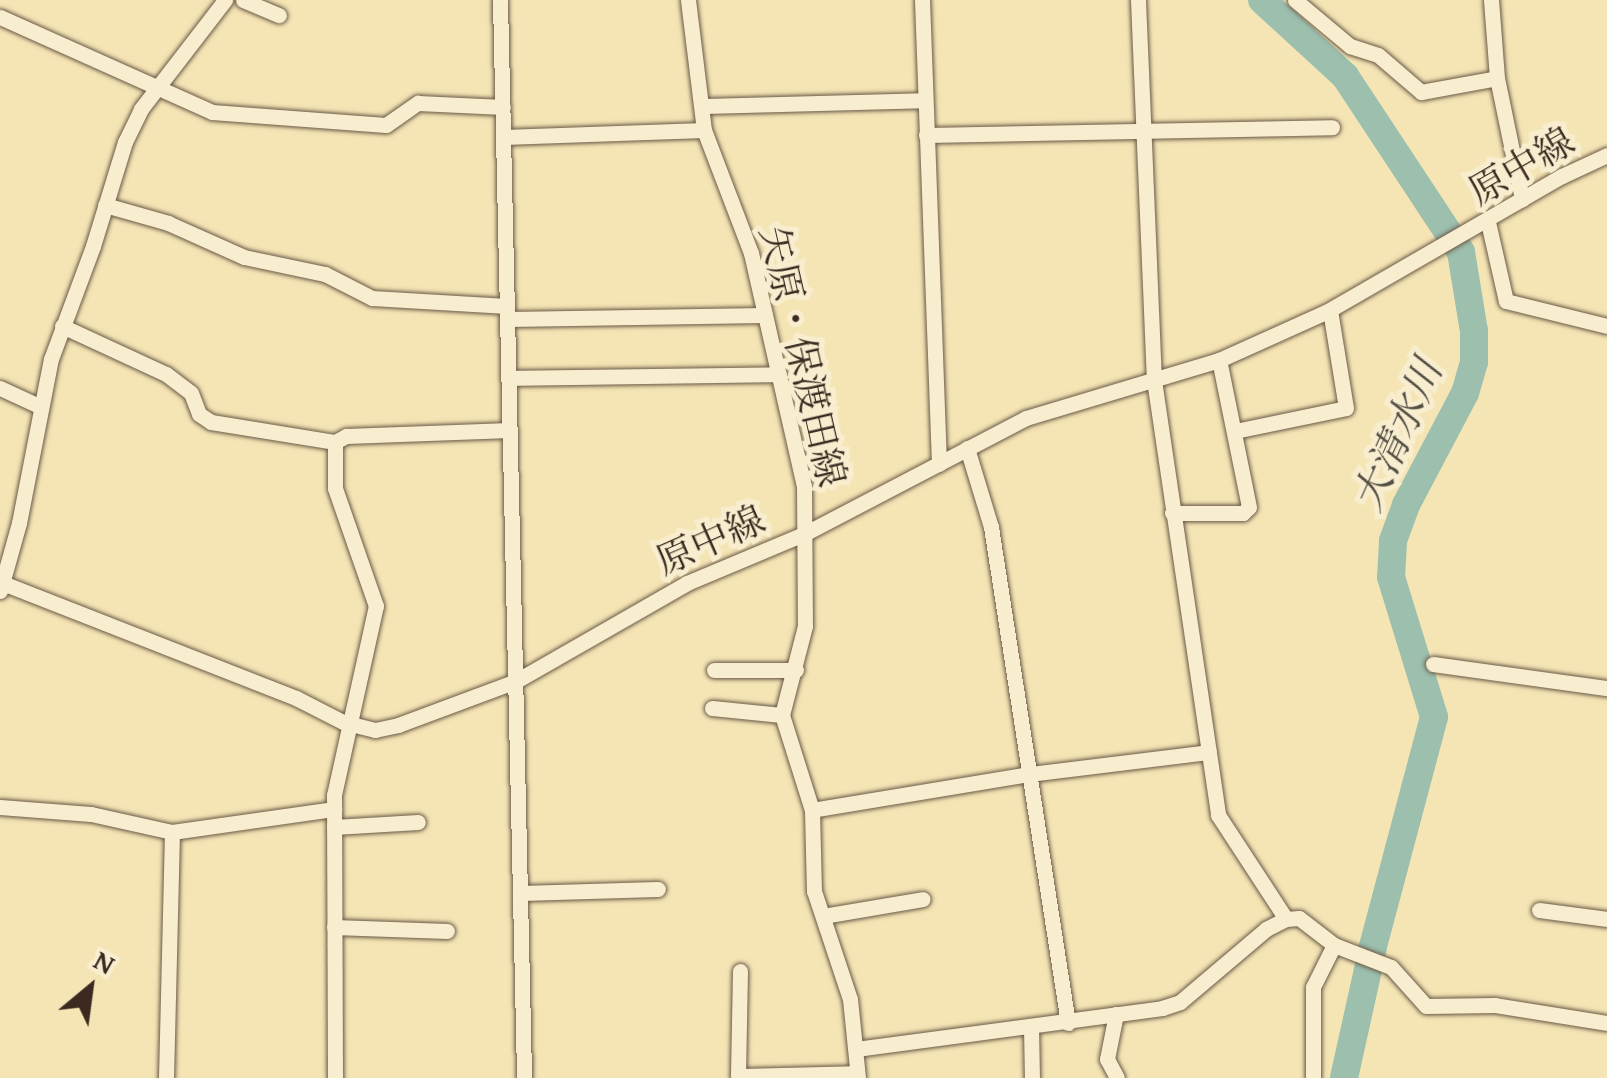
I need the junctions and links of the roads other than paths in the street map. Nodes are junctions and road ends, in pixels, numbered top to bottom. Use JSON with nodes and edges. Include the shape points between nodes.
{"nodes":[{"id":1,"x":224,"y":0,"type":"edge"},
{"id":2,"x":242,"y":0,"type":"edge"},
{"id":3,"x":500,"y":0,"type":"edge"},
{"id":4,"x":688,"y":0,"type":"edge"},
{"id":5,"x":922,"y":0,"type":"edge"},
{"id":6,"x":1138,"y":0,"type":"edge"},
{"id":7,"x":1295,"y":0,"type":"edge"},
{"id":8,"x":1491,"y":0,"type":"edge"},
{"id":9,"x":279,"y":15,"type":"dead end"},
{"id":10,"x":0,"y":17,"type":"edge"},
{"id":11,"x":1497,"y":78,"type":"junction"},
{"id":12,"x":156,"y":88,"type":"junction"},
{"id":13,"x":925,"y":100,"type":"junction"},
{"id":14,"x":702,"y":106,"type":"junction"},
{"id":15,"x":502,"y":107,"type":"junction"},
{"id":16,"x":1332,"y":127,"type":"dead end"},
{"id":17,"x":704,"y":130,"type":"junction"},
{"id":18,"x":1146,"y":132,"type":"junction"},
{"id":19,"x":926,"y":135,"type":"junction"},
{"id":20,"x":503,"y":138,"type":"junction"},
{"id":21,"x":1607,"y":155,"type":"edge"},
{"id":22,"x":1522,"y":199,"type":"junction"},
{"id":23,"x":105,"y":205,"type":"junction"},
{"id":24,"x":1488,"y":222,"type":"junction"},
{"id":25,"x":1330,"y":310,"type":"junction"},
{"id":26,"x":507,"y":312,"type":"junction"},
{"id":27,"x":765,"y":314,"type":"junction"},
{"id":28,"x":62,"y":326,"type":"junction"},
{"id":29,"x":1607,"y":326,"type":"edge"},
{"id":30,"x":1220,"y":360,"type":"junction"},
{"id":31,"x":779,"y":374,"type":"junction"},
{"id":32,"x":509,"y":378,"type":"junction"},
{"id":33,"x":1154,"y":380,"type":"junction"},
{"id":34,"x":0,"y":388,"type":"edge"},
{"id":35,"x":38,"y":406,"type":"junction"},
{"id":36,"x":510,"y":430,"type":"junction"},
{"id":37,"x":1235,"y":431,"type":"junction"},
{"id":38,"x":335,"y":442,"type":"junction"},
{"id":39,"x":966,"y":448,"type":"junction"},
{"id":40,"x":938,"y":464,"type":"junction"},
{"id":41,"x":1172,"y":514,"type":"junction"},
{"id":42,"x":806,"y":533,"type":"junction"},
{"id":43,"x":0,"y":585,"type":"edge"},
{"id":44,"x":1434,"y":664,"type":"dead end"},
{"id":45,"x":714,"y":670,"type":"dead end"},
{"id":46,"x":796,"y":670,"type":"junction"},
{"id":47,"x":516,"y":681,"type":"junction"},
{"id":48,"x":1607,"y":688,"type":"edge"},
{"id":49,"x":712,"y":708,"type":"dead end"},
{"id":50,"x":782,"y":715,"type":"junction"},
{"id":51,"x":347,"y":724,"type":"junction"},
{"id":52,"x":1209,"y":752,"type":"junction"},
{"id":53,"x":1030,"y":774,"type":"junction"},
{"id":54,"x":0,"y":807,"type":"edge"},
{"id":55,"x":334,"y":808,"type":"junction"},
{"id":56,"x":812,"y":810,"type":"junction"},
{"id":57,"x":418,"y":822,"type":"dead end"},
{"id":58,"x":334,"y":827,"type":"junction"},
{"id":59,"x":172,"y":832,"type":"junction"},
{"id":60,"x":658,"y":889,"type":"dead end"},
{"id":61,"x":520,"y":893,"type":"junction"},
{"id":62,"x":923,"y":899,"type":"dead end"},
{"id":63,"x":1539,"y":910,"type":"dead end"},
{"id":64,"x":824,"y":916,"type":"junction"},
{"id":65,"x":1607,"y":918,"type":"edge"},
{"id":66,"x":1286,"y":919,"type":"junction"},
{"id":67,"x":334,"y":927,"type":"junction"},
{"id":68,"x":447,"y":931,"type":"dead end"},
{"id":69,"x":1334,"y":945,"type":"junction"},
{"id":70,"x":740,"y":971,"type":"dead end"},
{"id":71,"x":1116,"y":1014,"type":"junction"},
{"id":72,"x":1068,"y":1022,"type":"junction"},
{"id":73,"x":1607,"y":1023,"type":"edge"},
{"id":74,"x":1031,"y":1027,"type":"junction"},
{"id":75,"x":856,"y":1049,"type":"junction"},
{"id":76,"x":858,"y":1076,"type":"edge"},
{"id":77,"x":754,"y":1077,"type":"edge"},
{"id":78,"x":166,"y":1078,"type":"edge"},
{"id":79,"x":334,"y":1078,"type":"edge"},
{"id":80,"x":524,"y":1078,"type":"edge"},
{"id":81,"x":1032,"y":1078,"type":"edge"},
{"id":82,"x":1117,"y":1078,"type":"edge"},
{"id":83,"x":1313,"y":1078,"type":"edge"}],
"edges":[{"from":1,"to":12,"type":"street"},
{"from":2,"to":9,"type":"street"},
{"from":3,"to":15,"type":"street"},
{"from":4,"to":14,"type":"street","name":"矢原・保渡田線"},
{"from":5,"to":13,"type":"street"},
{"from":6,"to":18,"type":"street"},
{"from":7,"to":11,"type":"street","via":[[1350,46],[1378,54],[1421,92]]},
{"from":8,"to":11,"type":"street"},
{"from":10,"to":12,"type":"street"},
{"from":11,"to":22,"type":"street"},
{"from":12,"to":15,"type":"street","via":[[212,112],[302,122],[386,125],[418,103]]},
{"from":12,"to":23,"type":"street","via":[[125,142]]},
{"from":13,"to":14,"type":"street"},
{"from":13,"to":19,"type":"street"},
{"from":14,"to":17,"type":"street","name":"矢原・保渡田線"},
{"from":15,"to":20,"type":"street"},
{"from":16,"to":18,"type":"street"},
{"from":17,"to":20,"type":"street"},
{"from":17,"to":27,"type":"street","name":"矢原・保渡田線","via":[[751,253]]},
{"from":18,"to":19,"type":"street"},
{"from":18,"to":33,"type":"street"},
{"from":19,"to":40,"type":"street"},
{"from":20,"to":26,"type":"street"},
{"from":21,"to":22,"type":"street","name":"原中線"},
{"from":22,"to":24,"type":"street","name":"原中線"},
{"from":23,"to":26,"type":"street","via":[[168,223],[244,257],[325,274],[372,298]]},
{"from":23,"to":28,"type":"street"},
{"from":24,"to":25,"type":"street","name":"原中線"},
{"from":24,"to":29,"type":"street","via":[[1506,301]]},
{"from":25,"to":30,"type":"street","name":"原中線"},
{"from":25,"to":37,"type":"street","via":[[1346,408]]},
{"from":26,"to":27,"type":"street"},
{"from":26,"to":32,"type":"street"},
{"from":27,"to":31,"type":"street","name":"矢原・保渡田線"},
{"from":28,"to":35,"type":"street"},
{"from":28,"to":38,"type":"street","via":[[166,374],[191,393],[199,414],[211,422]]},
{"from":30,"to":33,"type":"street","name":"原中線"},
{"from":30,"to":37,"type":"street"},
{"from":31,"to":32,"type":"street"},
{"from":31,"to":42,"type":"street","name":"矢原・保渡田線","via":[[804,486]]},
{"from":32,"to":36,"type":"street"},
{"from":33,"to":39,"type":"street","name":"原中線","via":[[1026,418]]},
{"from":33,"to":41,"type":"street"},
{"from":34,"to":35,"type":"street"},
{"from":35,"to":43,"type":"street","via":[[19,522]]},
{"from":36,"to":38,"type":"street","via":[[346,436]]},
{"from":36,"to":47,"type":"street"},
{"from":37,"to":41,"type":"street","via":[[1249,507],[1243,513]]},
{"from":38,"to":51,"type":"street","via":[[335,488],[376,606]]},
{"from":39,"to":40,"type":"street","name":"原中線"},
{"from":39,"to":53,"type":"street","via":[[991,526]]},
{"from":40,"to":42,"type":"street","name":"原中線"},
{"from":41,"to":52,"type":"street"},
{"from":42,"to":46,"type":"street","name":"矢原・保渡田線"},
{"from":42,"to":47,"type":"street","name":"原中線","via":[[687,584]]},
{"from":43,"to":51,"type":"street","name":"原中線","via":[[243,676]]},
{"from":44,"to":48,"type":"street"},
{"from":45,"to":46,"type":"street"},
{"from":46,"to":50,"type":"street","name":"矢原・保渡田線"},
{"from":47,"to":51,"type":"street","name":"原中線","via":[[398,725],[375,730]]},
{"from":47,"to":61,"type":"street"},
{"from":49,"to":50,"type":"street"},
{"from":50,"to":56,"type":"street"},
{"from":51,"to":55,"type":"street"},
{"from":52,"to":53,"type":"street"},
{"from":52,"to":66,"type":"street","via":[[1218,815]]},
{"from":53,"to":56,"type":"street"},
{"from":53,"to":72,"type":"street"},
{"from":54,"to":59,"type":"street","via":[[91,814]]},
{"from":55,"to":58,"type":"street"},
{"from":55,"to":59,"type":"street"},
{"from":56,"to":64,"type":"street","via":[[811,868]]},
{"from":57,"to":58,"type":"street"},
{"from":58,"to":67,"type":"street"},
{"from":59,"to":78,"type":"street"},
{"from":60,"to":61,"type":"street"},
{"from":61,"to":80,"type":"street"},
{"from":62,"to":64,"type":"street"},
{"from":63,"to":65,"type":"street"},
{"from":64,"to":75,"type":"street","via":[[850,999]]},
{"from":66,"to":69,"type":"street","via":[[1299,918]]},
{"from":66,"to":71,"type":"street","via":[[1180,1002]]},
{"from":67,"to":68,"type":"street"},
{"from":67,"to":79,"type":"street"},
{"from":69,"to":73,"type":"street","via":[[1404,978],[1426,1006],[1495,1005]]},
{"from":69,"to":83,"type":"street","via":[[1313,987]]},
{"from":70,"to":77,"type":"street","via":[[738,1076]]},
{"from":71,"to":72,"type":"street"},
{"from":71,"to":82,"type":"street","via":[[1107,1059]]},
{"from":72,"to":74,"type":"street"},
{"from":74,"to":75,"type":"street"},
{"from":74,"to":81,"type":"street"},
{"from":75,"to":76,"type":"street"},
{"from":76,"to":77,"type":"street"}]}
